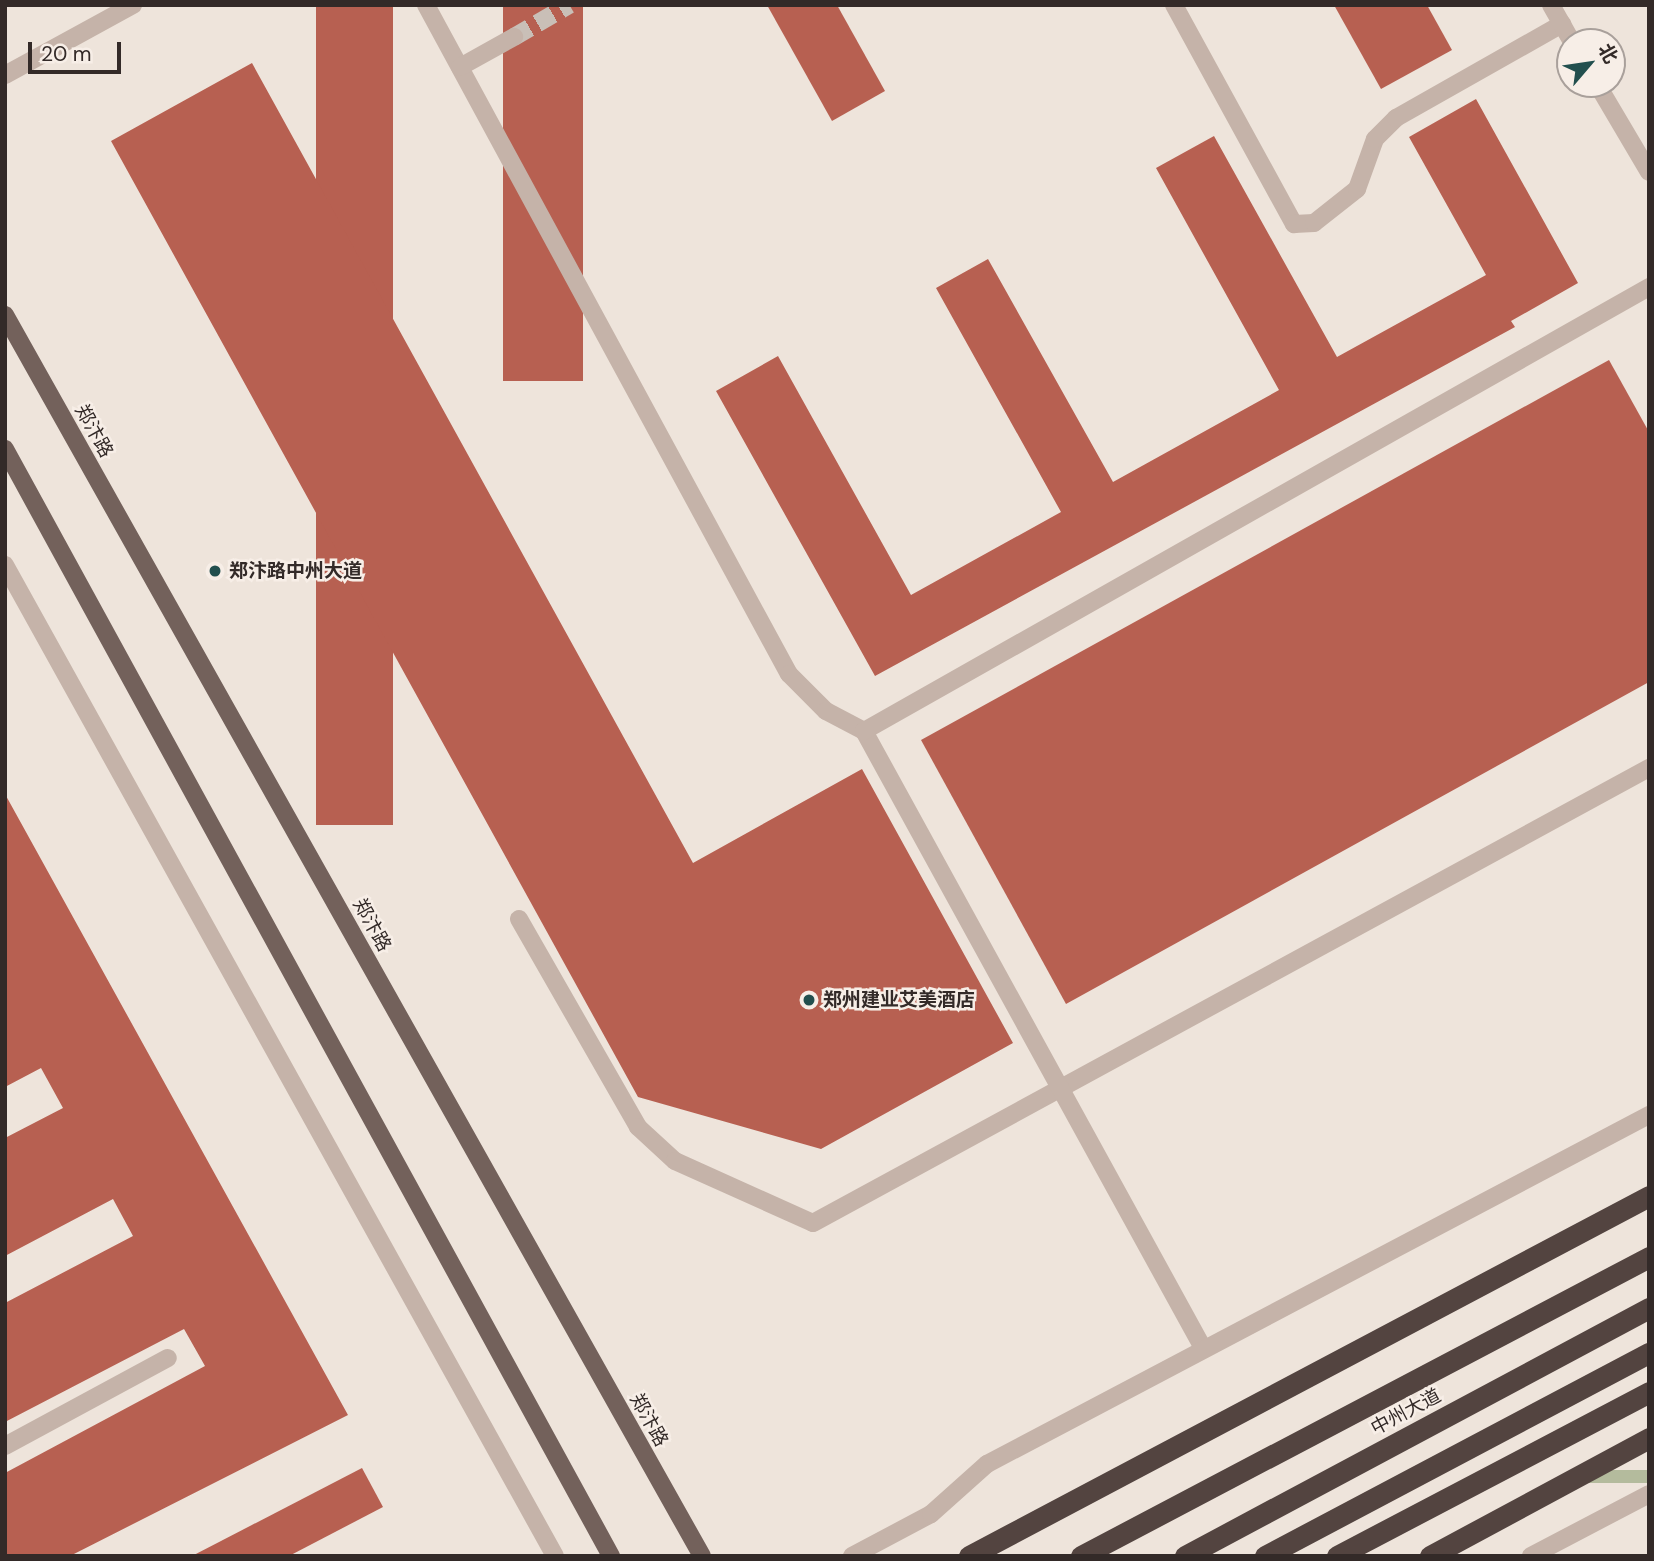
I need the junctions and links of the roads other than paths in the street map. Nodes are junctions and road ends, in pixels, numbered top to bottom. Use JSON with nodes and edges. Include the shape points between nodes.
{"nodes":[{"id":1,"x":133,"y":5,"type":"edge"},
{"id":2,"x":426,"y":5,"type":"edge"},
{"id":3,"x":1174,"y":5,"type":"edge"},
{"id":4,"x":1551,"y":5,"type":"edge"},
{"id":5,"x":1562,"y":24,"type":"junction"},
{"id":6,"x":1564,"y":28,"type":"edge"},
{"id":7,"x":514,"y":37,"type":"tunnel mouth"},
{"id":8,"x":460,"y":67,"type":"junction"},
{"id":9,"x":5,"y":75,"type":"edge"},
{"id":10,"x":1605,"y":98,"type":"edge"},
{"id":11,"x":1649,"y":172,"type":"edge"},
{"id":12,"x":1649,"y":287,"type":"edge"},
{"id":13,"x":5,"y":315,"type":"edge"},
{"id":14,"x":5,"y":449,"type":"edge"},
{"id":15,"x":5,"y":565,"type":"edge"},
{"id":16,"x":864,"y":731,"type":"junction"},
{"id":17,"x":1649,"y":768,"type":"edge"},
{"id":18,"x":519,"y":919,"type":"dead end"},
{"id":19,"x":1060,"y":1087,"type":"junction"},
{"id":20,"x":1649,"y":1115,"type":"edge"},
{"id":21,"x":1649,"y":1196,"type":"edge"},
{"id":22,"x":1649,"y":1257,"type":"edge"},
{"id":23,"x":1649,"y":1308,"type":"edge"},
{"id":24,"x":1203,"y":1348,"type":"junction"},
{"id":25,"x":1649,"y":1353,"type":"edge"},
{"id":26,"x":168,"y":1358,"type":"dead end"},
{"id":27,"x":1649,"y":1392,"type":"edge"},
{"id":28,"x":1649,"y":1438,"type":"edge"},
{"id":29,"x":5,"y":1446,"type":"edge"},
{"id":30,"x":1649,"y":1494,"type":"edge"},
{"id":31,"x":555,"y":1556,"type":"edge"},
{"id":32,"x":611,"y":1556,"type":"edge"},
{"id":33,"x":702,"y":1556,"type":"edge"},
{"id":34,"x":852,"y":1556,"type":"edge"},
{"id":35,"x":970,"y":1556,"type":"edge"},
{"id":36,"x":1081,"y":1556,"type":"edge"},
{"id":37,"x":1185,"y":1556,"type":"edge"},
{"id":38,"x":1265,"y":1556,"type":"edge"},
{"id":39,"x":1337,"y":1556,"type":"edge"},
{"id":40,"x":1430,"y":1556,"type":"edge"},
{"id":41,"x":1531,"y":1556,"type":"edge"}],
"edges":[{"from":1,"to":9,"type":"street"},
{"from":2,"to":8,"type":"street"},
{"from":3,"to":5,"type":"street","via":[[1294,224],[1314,223],[1357,189],[1375,139],[1396,118]]},
{"from":4,"to":5,"type":"street"},
{"from":5,"to":6,"type":"street"},
{"from":7,"to":8,"type":"street"},
{"from":8,"to":16,"type":"street","via":[[789,674],[826,711]]},
{"from":10,"to":11,"type":"street"},
{"from":12,"to":16,"type":"street"},
{"from":13,"to":33,"type":"main road","name":"郑汴路"},
{"from":14,"to":32,"type":"main road"},
{"from":15,"to":31,"type":"street"},
{"from":16,"to":19,"type":"street"},
{"from":17,"to":19,"type":"street"},
{"from":18,"to":19,"type":"street","via":[[638,1127],[675,1161],[813,1223]]},
{"from":19,"to":24,"type":"street"},
{"from":20,"to":24,"type":"street"},
{"from":21,"to":35,"type":"highway"},
{"from":22,"to":36,"type":"highway"},
{"from":23,"to":37,"type":"highway","name":"中州大道"},
{"from":24,"to":34,"type":"street","via":[[987,1464],[931,1514]]},
{"from":25,"to":38,"type":"highway"},
{"from":26,"to":29,"type":"street"},
{"from":27,"to":39,"type":"highway"},
{"from":28,"to":40,"type":"highway"},
{"from":30,"to":41,"type":"street"}]}
